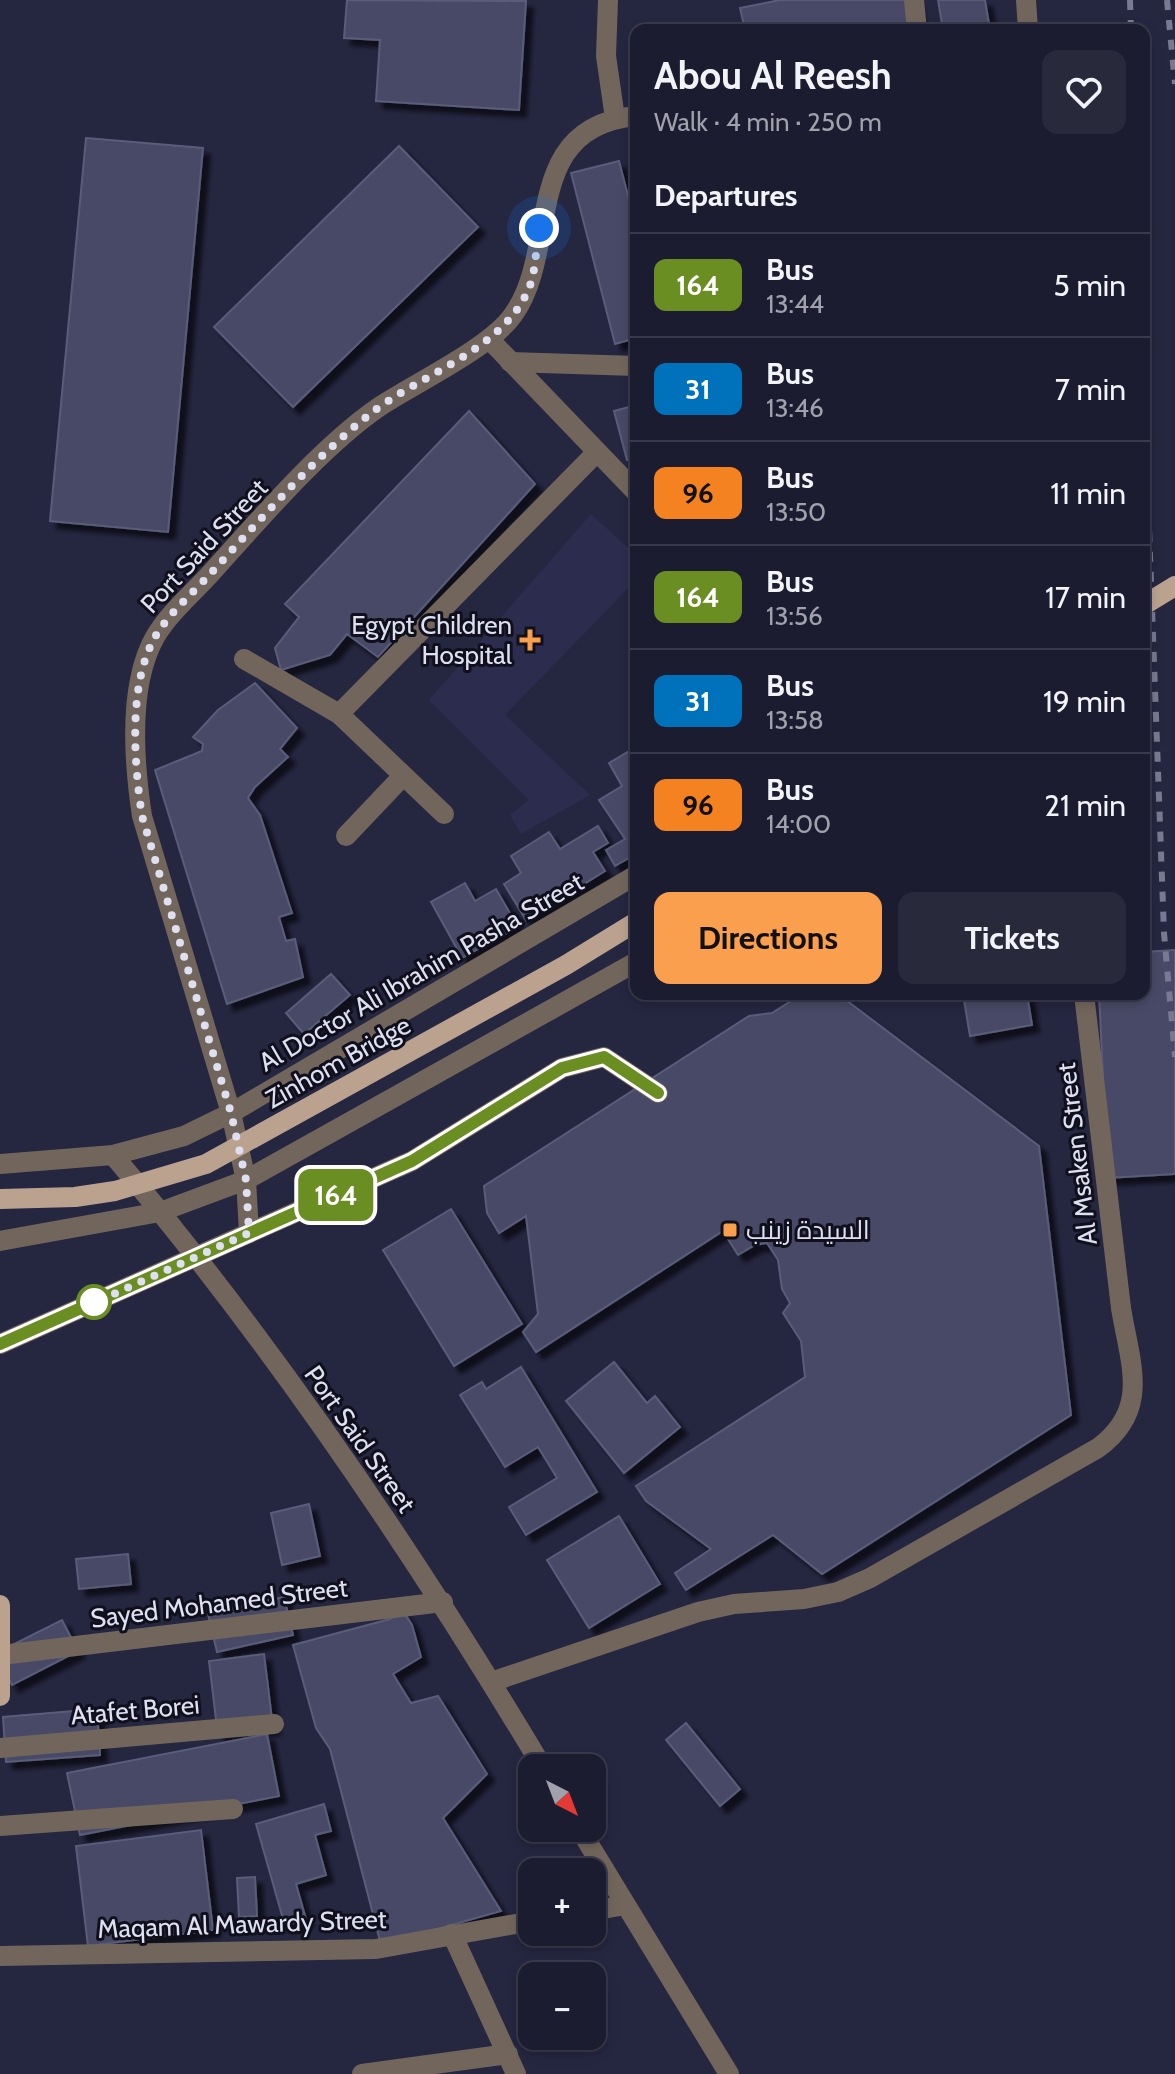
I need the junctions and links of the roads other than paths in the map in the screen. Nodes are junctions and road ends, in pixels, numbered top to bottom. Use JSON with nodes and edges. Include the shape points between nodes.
{"nodes":[{"id":1,"x":608,"y":0,"type":"edge"},
{"id":2,"x":914,"y":0,"type":"edge"},
{"id":3,"x":1026,"y":0,"type":"edge"},
{"id":4,"x":916,"y":24,"type":"edge"},
{"id":5,"x":1028,"y":24,"type":"edge"},
{"id":6,"x":630,"y":117,"type":"edge"},
{"id":7,"x":615,"y":118,"type":"junction"},
{"id":8,"x":489,"y":339,"type":"junction"},
{"id":9,"x":510,"y":362,"type":"junction"},
{"id":10,"x":630,"y":366,"type":"edge"},
{"id":11,"x":596,"y":453,"type":"junction"},
{"id":12,"x":630,"y":486,"type":"edge"},
{"id":13,"x":1175,"y":586,"type":"edge"},
{"id":14,"x":1150,"y":601,"type":"edge"},
{"id":15,"x":244,"y":659,"type":"dead end"},
{"id":16,"x":339,"y":714,"type":"junction"},
{"id":17,"x":402,"y":777,"type":"junction"},
{"id":18,"x":444,"y":814,"type":"dead end"},
{"id":19,"x":346,"y":836,"type":"dead end"},
{"id":20,"x":630,"y":879,"type":"edge"},
{"id":21,"x":630,"y":926,"type":"edge"},
{"id":22,"x":630,"y":965,"type":"edge"},
{"id":23,"x":1085,"y":1000,"type":"edge"},
{"id":24,"x":658,"y":1093,"type":"dead end"},
{"id":25,"x":231,"y":1113,"type":"junction"},
{"id":26,"x":113,"y":1155,"type":"junction"},
{"id":27,"x":0,"y":1164,"type":"edge"},
{"id":28,"x":246,"y":1180,"type":"junction"},
{"id":29,"x":0,"y":1199,"type":"edge"},
{"id":30,"x":160,"y":1212,"type":"junction"},
{"id":31,"x":249,"y":1233,"type":"junction"},
{"id":32,"x":0,"y":1241,"type":"edge"},
{"id":33,"x":198,"y":1256,"type":"junction"},
{"id":34,"x":0,"y":1344,"type":"edge"},
{"id":35,"x":443,"y":1602,"type":"junction"},
{"id":36,"x":0,"y":1605,"type":"edge"},
{"id":37,"x":1,"y":1655,"type":"edge"},
{"id":38,"x":491,"y":1682,"type":"junction"},
{"id":39,"x":0,"y":1693,"type":"edge"},
{"id":40,"x":274,"y":1724,"type":"dead end"},
{"id":41,"x":0,"y":1748,"type":"edge"},
{"id":42,"x":535,"y":1754,"type":"edge"},
{"id":43,"x":233,"y":1809,"type":"dead end"},
{"id":44,"x":0,"y":1826,"type":"edge"},
{"id":45,"x":587,"y":1842,"type":"edge"},
{"id":46,"x":625,"y":1905,"type":"junction"},
{"id":47,"x":606,"y":1908,"type":"edge"},
{"id":48,"x":518,"y":1923,"type":"edge"},
{"id":49,"x":452,"y":1934,"type":"junction"},
{"id":50,"x":0,"y":1956,"type":"edge"},
{"id":51,"x":508,"y":2054,"type":"junction"},
{"id":52,"x":362,"y":2074,"type":"edge"},
{"id":53,"x":516,"y":2074,"type":"edge"},
{"id":54,"x":729,"y":2074,"type":"edge"}],
"edges":[{"from":1,"to":7,"type":"street","via":[[606,56]]},
{"from":2,"to":4,"type":"street"},
{"from":3,"to":5,"type":"street"},
{"from":6,"to":7,"type":"street","name":"Port Said Street"},
{"from":7,"to":8,"type":"street","name":"Port Said Street","via":[[581,136],[554,174],[530,286],[512,317]]},
{"from":8,"to":9,"type":"street"},
{"from":8,"to":25,"type":"street","name":"Port Said Street","via":[[405,390],[339,441],[183,602],[155,637],[145,664],[135,741],[142,816]]},
{"from":9,"to":10,"type":"street"},
{"from":9,"to":11,"type":"street"},
{"from":11,"to":12,"type":"street"},
{"from":11,"to":16,"type":"street"},
{"from":13,"to":14,"type":"main road","bridge":true},
{"from":15,"to":16,"type":"street"},
{"from":16,"to":17,"type":"street"},
{"from":17,"to":18,"type":"street"},
{"from":17,"to":19,"type":"street"},
{"from":20,"to":25,"type":"street","name":"Al Doctor Ali Ibrahim Pasha Street"},
{"from":21,"to":29,"type":"main road","name":"Zinhom Bridge","bridge":true,"via":[[206,1164],[115,1191]]},
{"from":22,"to":28,"type":"street"},
{"from":23,"to":38,"type":"street","name":"Al Msaken Street","via":[[1132,1383],[1127,1420],[1098,1448],[838,1592],[698,1612]]},
{"from":24,"to":31,"type":"street","via":[[604,1057],[562,1068],[412,1161]]},
{"from":25,"to":26,"type":"street","name":"Al Doctor Ali Ibrahim Pasha Street","via":[[184,1136]]},
{"from":25,"to":28,"type":"street","name":"Port Said Street"},
{"from":26,"to":27,"type":"street","name":"Al Doctor Ali Ibrahim Pasha Street"},
{"from":26,"to":30,"type":"street","name":"Port Said Street"},
{"from":28,"to":30,"type":"street"},
{"from":28,"to":31,"type":"street","name":"Port Said Street"},
{"from":30,"to":32,"type":"street"},
{"from":30,"to":33,"type":"street","name":"Port Said Street"},
{"from":31,"to":33,"type":"street"},
{"from":33,"to":34,"type":"street"},
{"from":33,"to":35,"type":"street","name":"Port Said Street"},
{"from":35,"to":37,"type":"street","name":"Sayed Mohamed Street"},
{"from":35,"to":38,"type":"street","name":"Port Said Street"},
{"from":36,"to":37,"type":"main road"},
{"from":37,"to":39,"type":"main road"},
{"from":38,"to":42,"type":"street","name":"Port Said Street"},
{"from":40,"to":41,"type":"street","name":"Atafet Borei"},
{"from":43,"to":44,"type":"street"},
{"from":45,"to":46,"type":"street"},
{"from":46,"to":47,"type":"street"},
{"from":46,"to":54,"type":"street"},
{"from":48,"to":49,"type":"street","name":"Maqam Al Mawardy Street"},
{"from":49,"to":50,"type":"street","name":"Maqam Al Mawardy Street","via":[[362,1950]]},
{"from":49,"to":51,"type":"street"},
{"from":51,"to":52,"type":"street"},
{"from":51,"to":53,"type":"street"}]}
